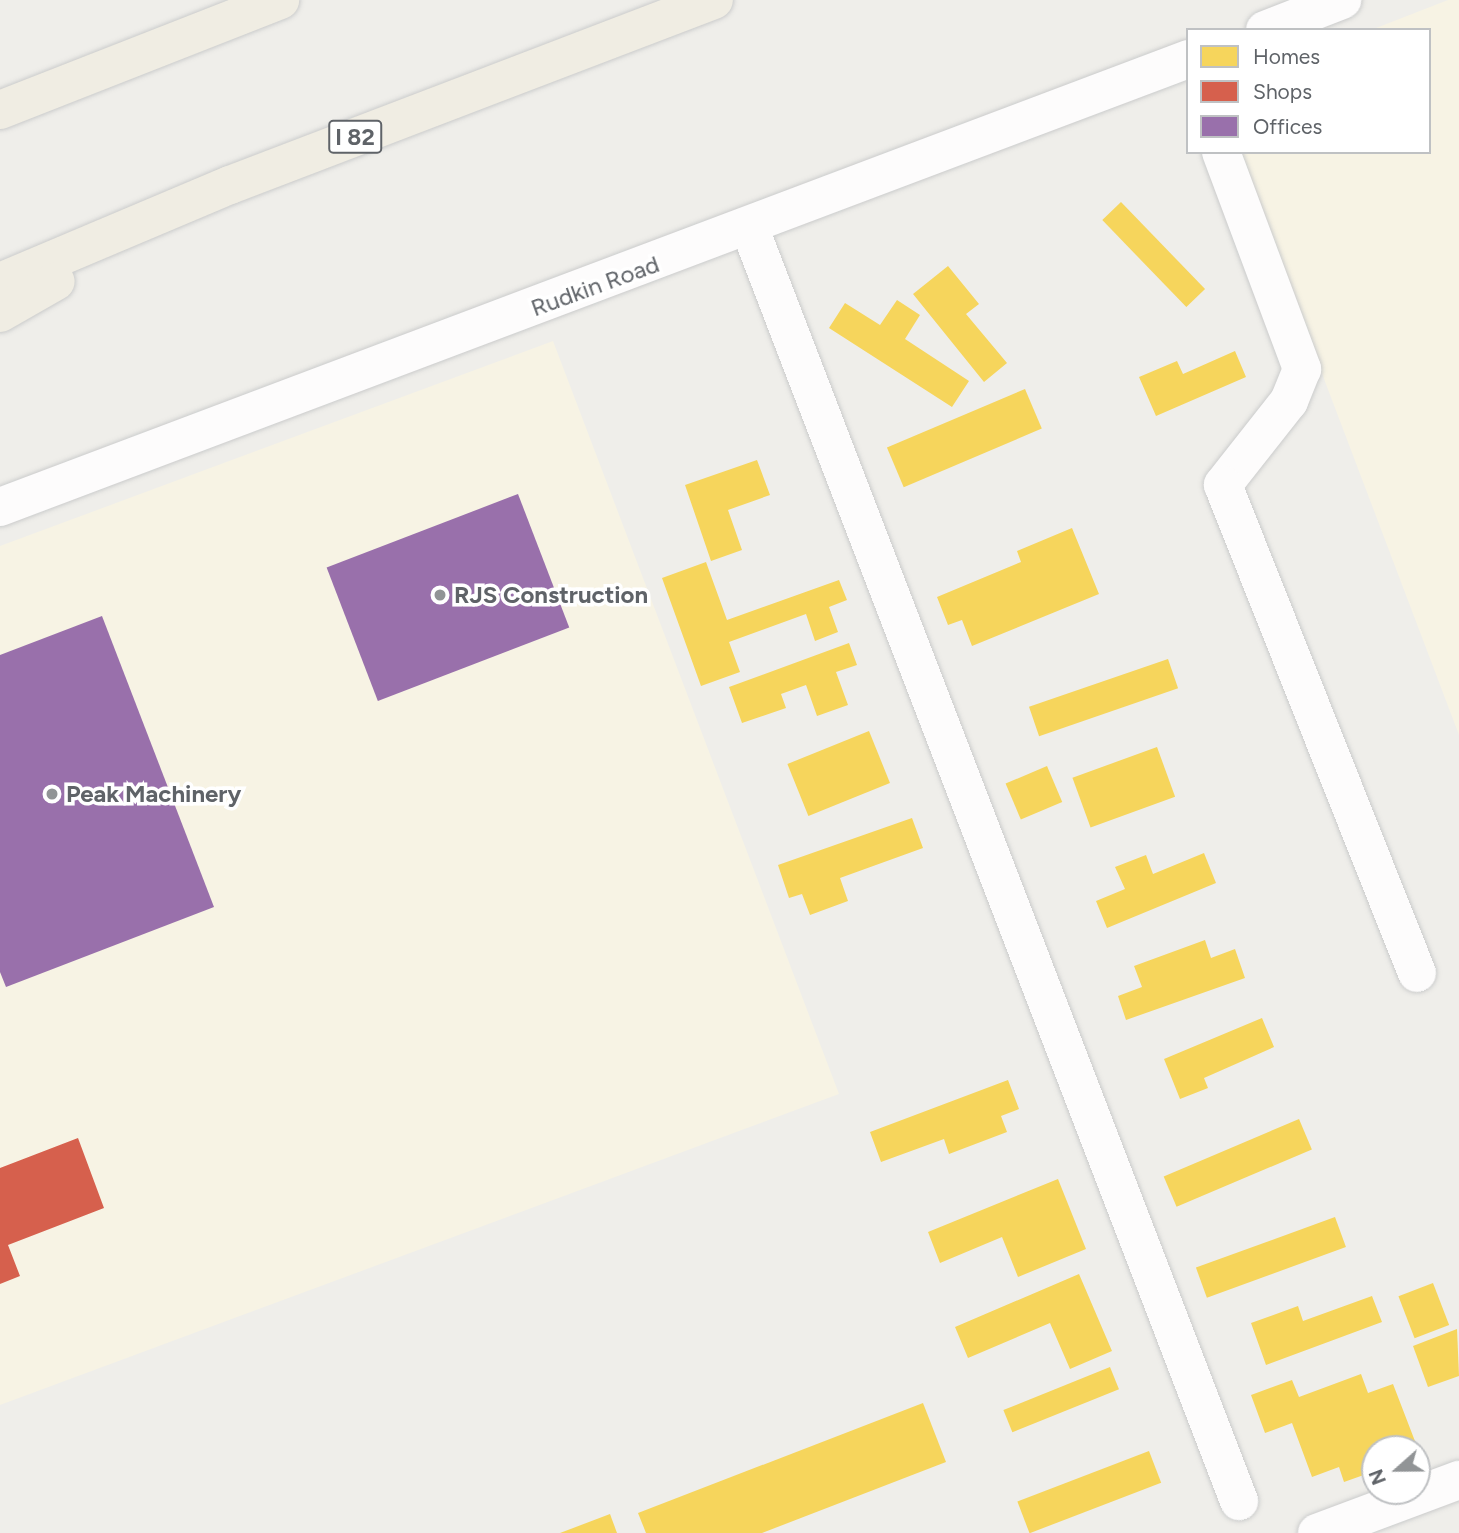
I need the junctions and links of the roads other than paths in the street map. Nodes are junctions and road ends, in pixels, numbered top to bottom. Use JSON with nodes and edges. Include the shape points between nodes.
{"nodes":[{"id":1,"x":280,"y":0,"type":"edge"},
{"id":2,"x":714,"y":0,"type":"edge"},
{"id":3,"x":1342,"y":0,"type":"edge"},
{"id":4,"x":1270,"y":28,"type":"edge"},
{"id":5,"x":1186,"y":61,"type":"edge"},
{"id":6,"x":0,"y":110,"type":"edge"},
{"id":7,"x":1222,"y":154,"type":"edge"},
{"id":8,"x":230,"y":185,"type":"junction"},
{"id":9,"x":750,"y":229,"type":"junction"},
{"id":10,"x":0,"y":282,"type":"edge"},
{"id":11,"x":0,"y":313,"type":"edge"},
{"id":12,"x":0,"y":507,"type":"edge"},
{"id":13,"x":1417,"y":973,"type":"dead end"},
{"id":14,"x":1459,"y":1480,"type":"edge"},
{"id":15,"x":1240,"y":1501,"type":"dead end"},
{"id":16,"x":1317,"y":1533,"type":"edge"}],
"edges":[{"from":1,"to":6,"type":"highway"},
{"from":2,"to":8,"type":"highway","number":"I 82"},
{"from":3,"to":4,"type":"street"},
{"from":5,"to":9,"type":"street","name":"Rudkin Road"},
{"from":7,"to":13,"type":"street","via":[[1302,369],[1289,401],[1223,485]]},
{"from":8,"to":10,"type":"highway","number":"I 82"},
{"from":8,"to":11,"type":"highway"},
{"from":9,"to":12,"type":"street","name":"Rudkin Road"},
{"from":9,"to":15,"type":"street"},
{"from":14,"to":16,"type":"street"}]}
